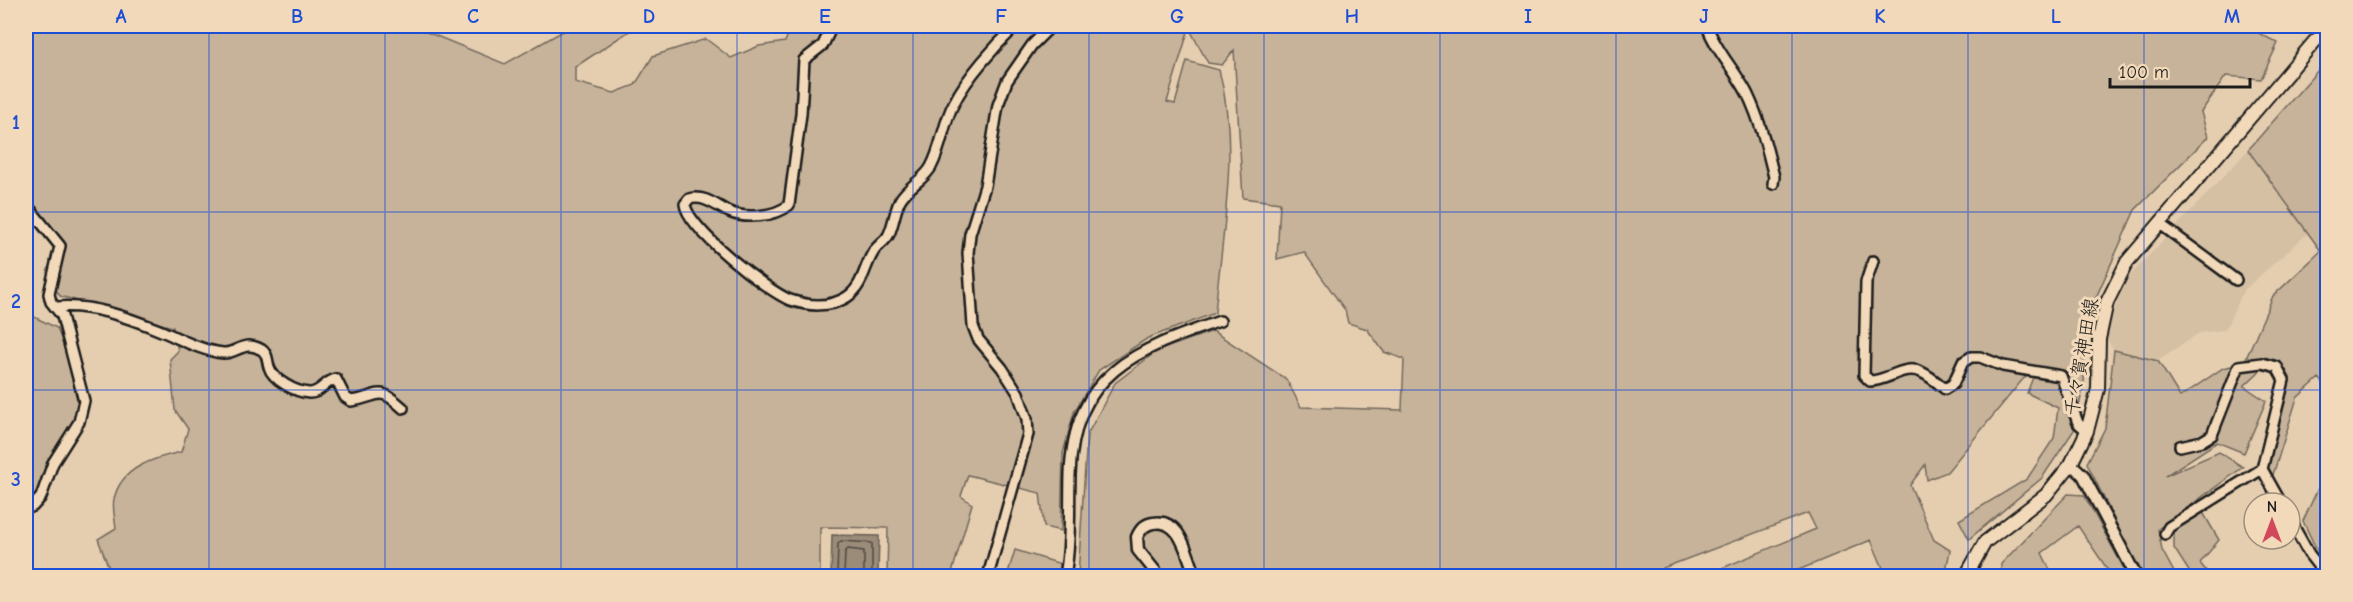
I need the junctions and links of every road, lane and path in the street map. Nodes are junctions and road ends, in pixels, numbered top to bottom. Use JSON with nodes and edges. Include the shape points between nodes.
{"nodes":[{"id":1,"x":832,"y":26,"type":"edge"},
{"id":2,"x":1016,"y":26,"type":"edge"},
{"id":3,"x":1051,"y":26,"type":"edge"},
{"id":4,"x":1707,"y":26,"type":"edge"},
{"id":5,"x":2328,"y":30,"type":"edge"},
{"id":6,"x":1773,"y":184,"type":"dead end"},
{"id":7,"x":26,"y":204,"type":"edge"},
{"id":8,"x":2160,"y":224,"type":"junction"},
{"id":9,"x":1873,"y":261,"type":"dead end"},
{"id":10,"x":2236,"y":280,"type":"dead end"},
{"id":11,"x":57,"y":308,"type":"junction"},
{"id":12,"x":1220,"y":321,"type":"dead end"},
{"id":13,"x":403,"y":408,"type":"dead end"},
{"id":14,"x":2087,"y":431,"type":"junction"},
{"id":15,"x":2180,"y":446,"type":"dead end"},
{"id":16,"x":2071,"y":464,"type":"junction"},
{"id":17,"x":2262,"y":469,"type":"junction"},
{"id":18,"x":2274,"y":491,"type":"edge"},
{"id":19,"x":26,"y":509,"type":"edge"},
{"id":20,"x":2165,"y":534,"type":"dead end"},
{"id":21,"x":2302,"y":541,"type":"edge"},
{"id":22,"x":988,"y":576,"type":"edge"},
{"id":23,"x":1065,"y":576,"type":"edge"},
{"id":24,"x":1159,"y":576,"type":"edge"},
{"id":25,"x":1196,"y":576,"type":"edge"},
{"id":26,"x":1966,"y":576,"type":"edge"},
{"id":27,"x":2136,"y":576,"type":"edge"},
{"id":28,"x":2326,"y":576,"type":"edge"}],
"edges":[{"from":1,"to":2,"type":"street","via":[[823,45],[804,60],[789,206],[773,213],[742,216],[702,198],[689,199],[685,204],[685,210],[712,242],[753,277],[791,300],[823,306],[849,297],[857,287],[876,248],[888,237],[905,192],[930,171],[953,103]]},
{"from":3,"to":22,"type":"street","via":[[1007,81],[998,105],[985,186],[970,234],[973,326],[978,339],[1018,393],[1029,434]]},
{"from":4,"to":6,"type":"street","via":[[1761,125]]},
{"from":5,"to":8,"type":"main road","name":"千々賀神田線"},
{"from":7,"to":11,"type":"street","via":[[60,246],[50,294]]},
{"from":8,"to":10,"type":"street"},
{"from":8,"to":14,"type":"main road","name":"千々賀神田線","via":[[2127,262],[2107,302],[2099,339],[2098,389]]},
{"from":9,"to":14,"type":"street","via":[[1866,282],[1864,375],[1870,381],[1908,369],[1920,370],[1946,389],[1953,384],[1963,362],[1980,357],[2003,366],[2061,376],[2078,423]]},
{"from":11,"to":13,"type":"street","via":[[74,306],[103,312],[224,353],[244,345],[262,350],[269,368],[286,386],[318,392],[328,381],[336,379],[351,401],[377,391],[387,393]]},
{"from":11,"to":19,"type":"street","via":[[84,401],[80,422],[53,463],[41,497]]},
{"from":12,"to":23,"type":"street","via":[[1137,353],[1115,368],[1093,394],[1080,418],[1072,446]]},
{"from":14,"to":16,"type":"main road","name":"千々賀神田線"},
{"from":15,"to":17,"type":"street","via":[[2212,435],[2239,366],[2262,363],[2277,367],[2284,380]]},
{"from":16,"to":26,"type":"main road","name":"千々賀神田線","via":[[2046,495],[1985,542]]},
{"from":16,"to":27,"type":"street","via":[[2083,475]]},
{"from":17,"to":18,"type":"street"},
{"from":17,"to":20,"type":"street","via":[[2169,527]]},
{"from":21,"to":28,"type":"street"},
{"from":24,"to":25,"type":"street","via":[[1138,550],[1137,537],[1144,527],[1159,522],[1176,530]]}]}
